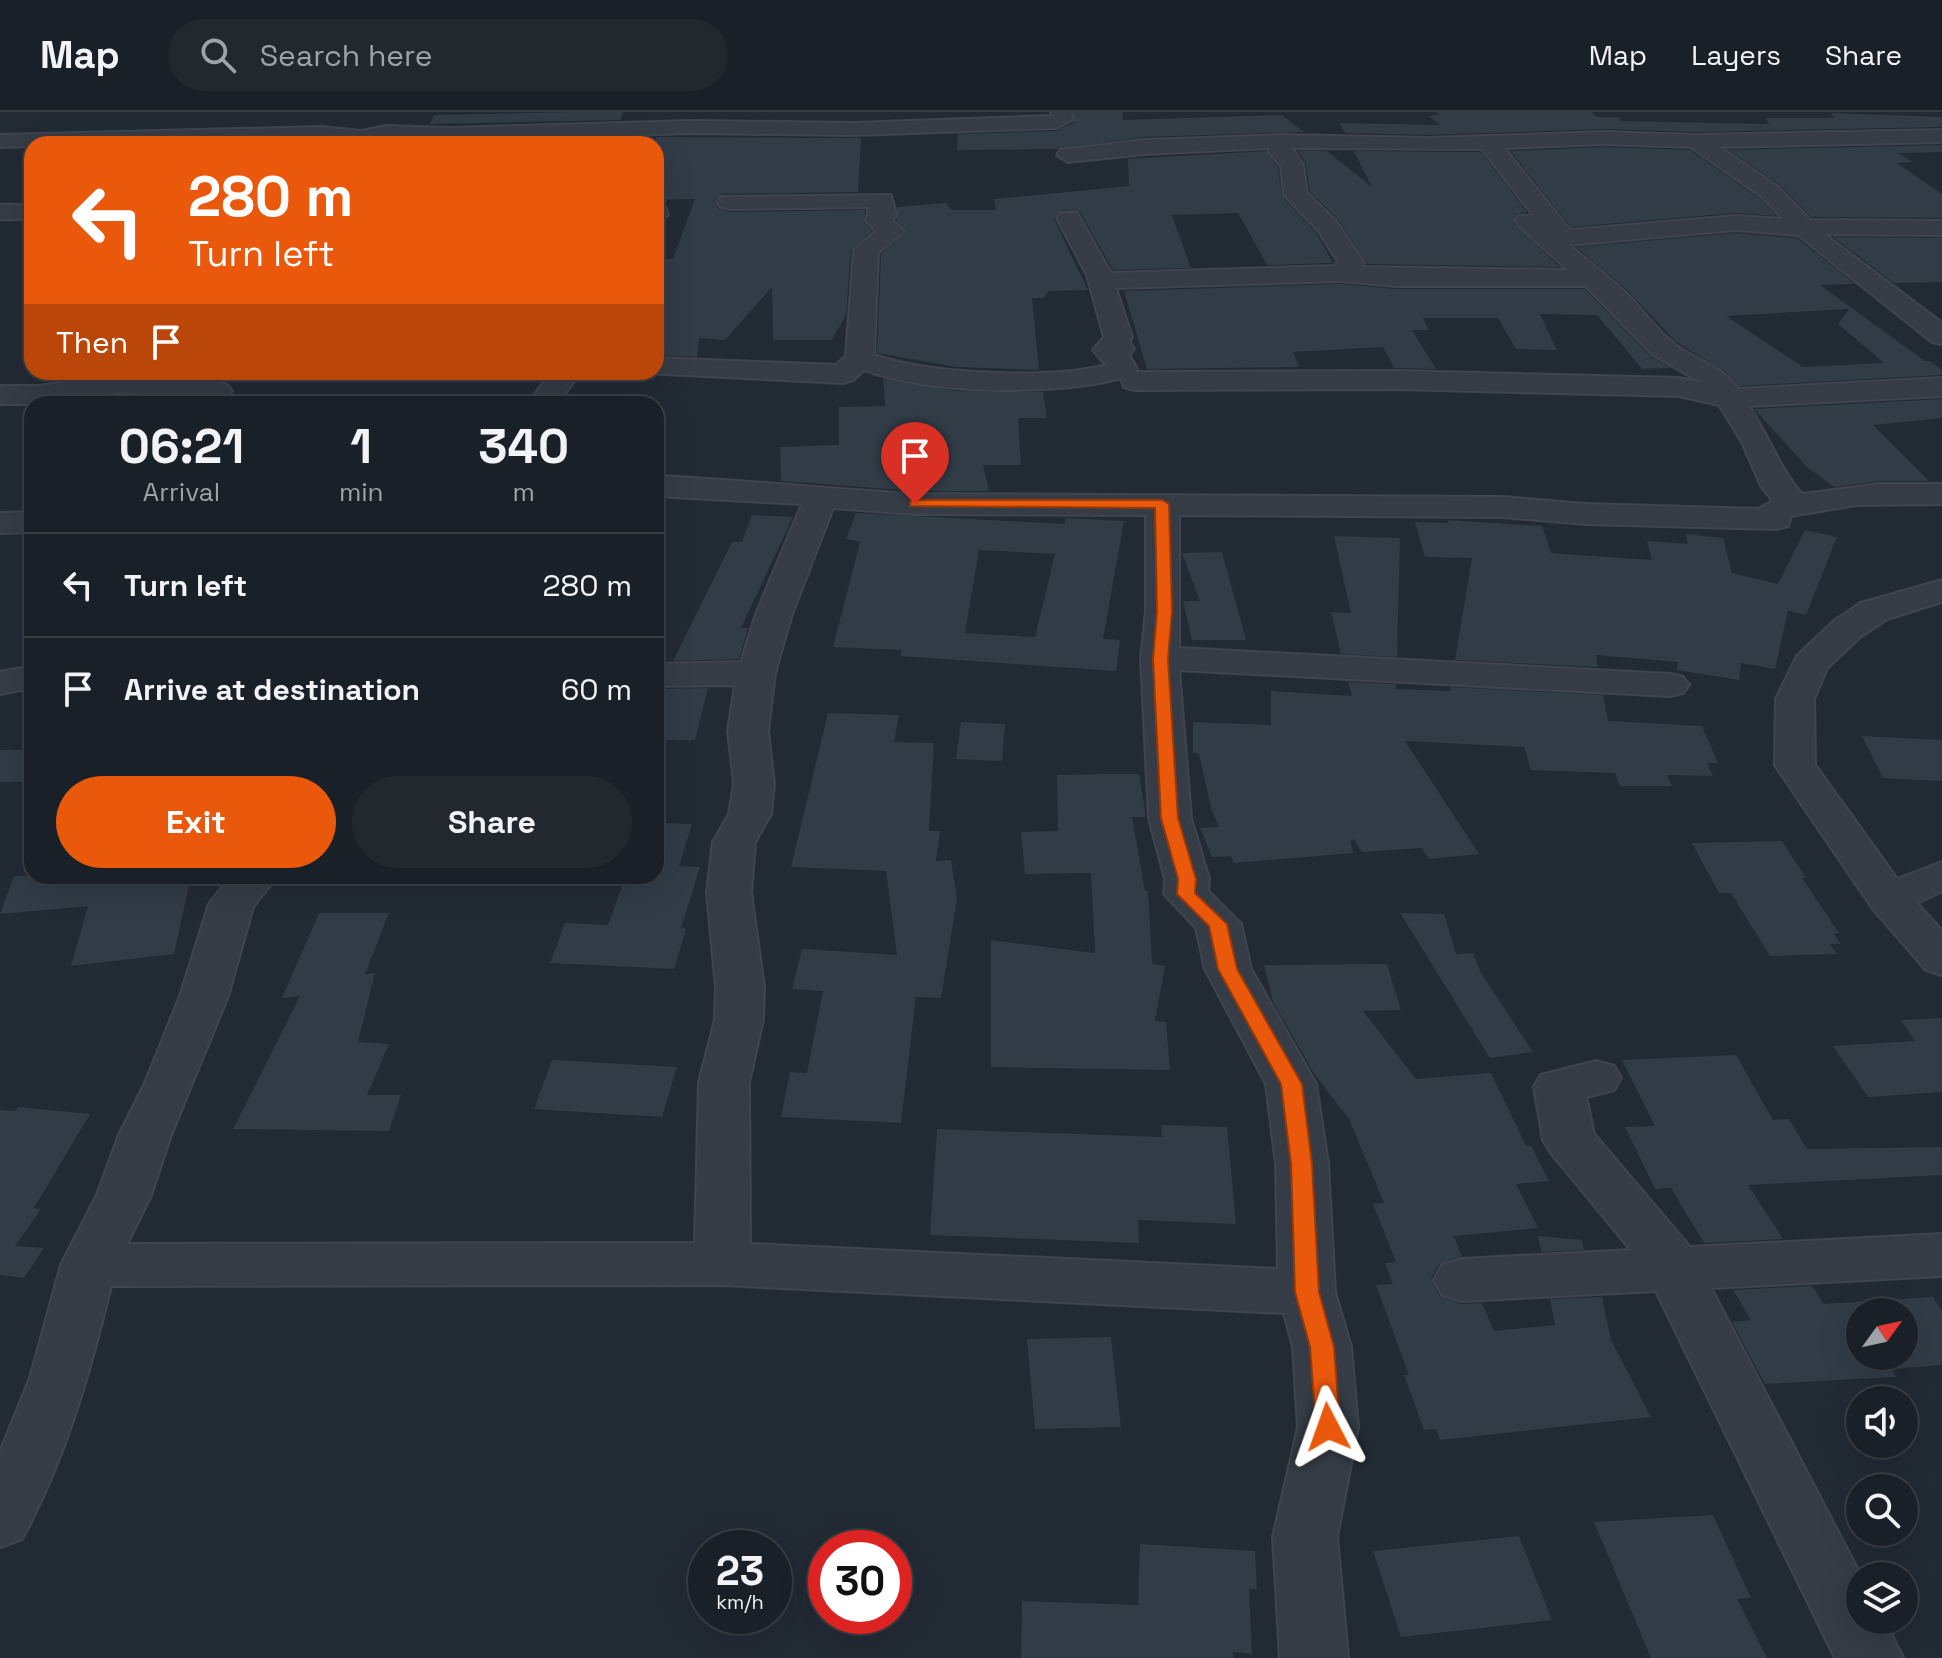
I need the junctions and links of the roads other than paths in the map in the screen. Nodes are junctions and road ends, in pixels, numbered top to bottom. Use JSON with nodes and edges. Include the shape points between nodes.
{"nodes":[{"id":1,"x":1061,"y":112,"type":"edge"},
{"id":2,"x":907,"y":119,"type":"edge"},
{"id":3,"x":638,"y":120,"type":"edge"},
{"id":4,"x":256,"y":136,"type":"edge"},
{"id":5,"x":337,"y":136,"type":"edge"},
{"id":6,"x":373,"y":136,"type":"edge"},
{"id":7,"x":0,"y":141,"type":"edge"},
{"id":8,"x":24,"y":141,"type":"edge"},
{"id":9,"x":1283,"y":141,"type":"junction"},
{"id":10,"x":1487,"y":141,"type":"junction"},
{"id":11,"x":1696,"y":141,"type":"junction"},
{"id":12,"x":1940,"y":143,"type":"edge"},
{"id":13,"x":1068,"y":155,"type":"dead end"},
{"id":14,"x":729,"y":202,"type":"dead end"},
{"id":15,"x":0,"y":212,"type":"edge"},
{"id":16,"x":24,"y":212,"type":"edge"},
{"id":17,"x":1069,"y":218,"type":"dead end"},
{"id":18,"x":1527,"y":221,"type":"dead end"},
{"id":19,"x":1802,"y":228,"type":"junction"},
{"id":20,"x":1942,"y":228,"type":"edge"},
{"id":21,"x":1564,"y":238,"type":"junction"},
{"id":22,"x":1341,"y":273,"type":"junction"},
{"id":23,"x":1595,"y":277,"type":"junction"},
{"id":24,"x":1101,"y":281,"type":"junction"},
{"id":25,"x":1941,"y":332,"type":"edge"},
{"id":26,"x":860,"y":359,"type":"junction"},
{"id":27,"x":664,"y":367,"type":"edge"},
{"id":28,"x":561,"y":380,"type":"edge"},
{"id":29,"x":1134,"y":381,"type":"dead end"},
{"id":30,"x":1942,"y":387,"type":"edge"},
{"id":31,"x":218,"y":389,"type":"edge"},
{"id":32,"x":0,"y":395,"type":"edge"},
{"id":33,"x":548,"y":396,"type":"edge"},
{"id":34,"x":1729,"y":398,"type":"junction"},
{"id":35,"x":664,"y":486,"type":"edge"},
{"id":36,"x":1942,"y":494,"type":"edge"},
{"id":37,"x":821,"y":498,"type":"junction"},
{"id":38,"x":1793,"y":503,"type":"junction"},
{"id":39,"x":1162,"y":504,"type":"junction"},
{"id":40,"x":24,"y":522,"type":"edge"},
{"id":41,"x":0,"y":523,"type":"edge"},
{"id":42,"x":1942,"y":591,"type":"edge"},
{"id":43,"x":1160,"y":659,"type":"junction"},
{"id":44,"x":756,"y":673,"type":"junction"},
{"id":45,"x":664,"y":675,"type":"edge"},
{"id":46,"x":1670,"y":685,"type":"dead end"},
{"id":47,"x":1942,"y":875,"type":"edge"},
{"id":48,"x":248,"y":884,"type":"edge"},
{"id":49,"x":1889,"y":899,"type":"junction"},
{"id":50,"x":1942,"y":960,"type":"edge"},
{"id":51,"x":1596,"y":1078,"type":"dead end"},
{"id":52,"x":1942,"y":1255,"type":"edge"},
{"id":53,"x":722,"y":1264,"type":"junction"},
{"id":54,"x":89,"y":1265,"type":"junction"},
{"id":55,"x":1462,"y":1280,"type":"dead end"},
{"id":56,"x":1307,"y":1292,"type":"junction"},
{"id":57,"x":0,"y":1520,"type":"edge"},
{"id":58,"x":1314,"y":1658,"type":"edge"},
{"id":59,"x":1869,"y":1658,"type":"edge"}],
"edges":[{"from":1,"to":2,"type":"street","via":[[1063,119],[1045,124]]},
{"from":2,"to":3,"type":"street","via":[[854,129]]},
{"from":3,"to":6,"type":"street"},
{"from":4,"to":5,"type":"street"},
{"from":7,"to":8,"type":"street"},
{"from":9,"to":10,"type":"street","via":[[1410,134]]},
{"from":9,"to":13,"type":"street"},
{"from":9,"to":22,"type":"street","via":[[1280,152],[1292,165],[1296,195],[1327,226],[1351,263]]},
{"from":10,"to":11,"type":"street"},
{"from":10,"to":21,"type":"street"},
{"from":11,"to":12,"type":"street"},
{"from":11,"to":19,"type":"street","via":[[1770,192]]},
{"from":14,"to":26,"type":"street","via":[[883,200],[879,213],[884,215],[878,221],[892,231],[866,250]]},
{"from":15,"to":16,"type":"street"},
{"from":17,"to":24,"type":"street","via":[[1073,234],[1089,248]]},
{"from":18,"to":23,"type":"street"},
{"from":19,"to":20,"type":"street"},
{"from":19,"to":21,"type":"street","via":[[1735,223]]},
{"from":19,"to":25,"type":"street"},
{"from":21,"to":23,"type":"street"},
{"from":22,"to":23,"type":"street","via":[[1396,278]]},
{"from":22,"to":24,"type":"street"},
{"from":23,"to":34,"type":"street","via":[[1662,348],[1709,374]]},
{"from":24,"to":26,"type":"street","via":[[1118,337],[1113,345],[1120,349],[1107,350],[1123,369],[1098,376],[1016,381],[897,373]]},
{"from":26,"to":27,"type":"street","via":[[843,374]]},
{"from":28,"to":33,"type":"street"},
{"from":29,"to":34,"type":"street","via":[[1679,387]]},
{"from":30,"to":34,"type":"street"},
{"from":31,"to":32,"type":"street","via":[[120,383]]},
{"from":34,"to":38,"type":"street","via":[[1777,486]]},
{"from":35,"to":37,"type":"street","via":[[781,491]]},
{"from":36,"to":38,"type":"street"},
{"from":37,"to":39,"type":"street","via":[[915,504]]},
{"from":37,"to":44,"type":"street"},
{"from":38,"to":39,"type":"street","via":[[1772,512],[1776,519],[1502,507]]},
{"from":39,"to":43,"type":"street"},
{"from":40,"to":41,"type":"street"},
{"from":42,"to":49,"type":"street","via":[[1874,611],[1847,629],[1810,664],[1795,699],[1795,765]]},
{"from":43,"to":46,"type":"street"},
{"from":43,"to":56,"type":"street","via":[[1170,818],[1187,879],[1186,894],[1218,924],[1228,969],[1291,1084],[1302,1164]]},
{"from":44,"to":45,"type":"street"},
{"from":44,"to":53,"type":"street","via":[[748,731],[754,784],[750,814],[734,842],[729,893],[740,998],[724,1082]]},
{"from":47,"to":49,"type":"street"},
{"from":48,"to":54,"type":"street","via":[[231,904],[204,996],[170,1083]]},
{"from":49,"to":50,"type":"street"},
{"from":51,"to":59,"type":"street","via":[[1559,1087],[1569,1140],[1666,1254]]},
{"from":52,"to":55,"type":"street"},
{"from":53,"to":54,"type":"street"},
{"from":53,"to":56,"type":"street"},
{"from":54,"to":57,"type":"street","via":[[59,1378]]},
{"from":56,"to":58,"type":"street","via":[[1322,1347],[1328,1427],[1305,1537]]}]}
